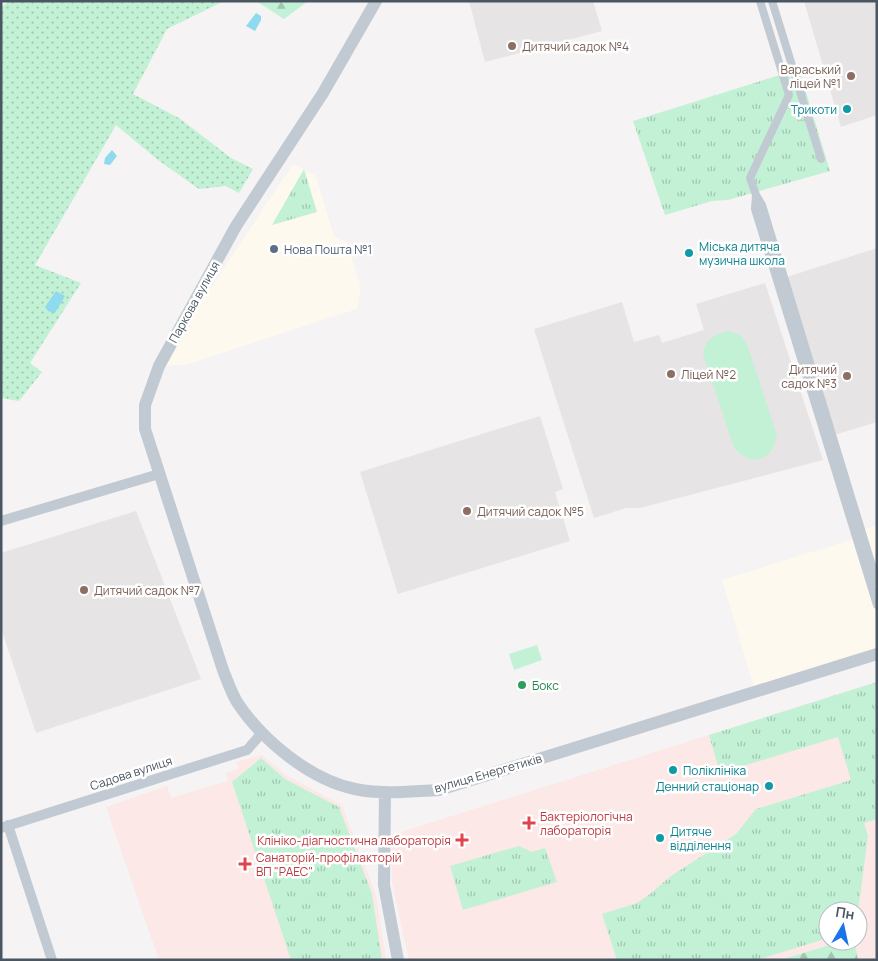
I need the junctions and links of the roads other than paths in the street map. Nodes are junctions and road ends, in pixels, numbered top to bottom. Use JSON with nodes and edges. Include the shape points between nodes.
{"nodes":[{"id":1,"x":376,"y":1,"type":"edge"},
{"id":2,"x":760,"y":1,"type":"edge"},
{"id":3,"x":772,"y":1,"type":"edge"},
{"id":4,"x":821,"y":159,"type":"dead end"},
{"id":5,"x":756,"y":195,"type":"junction"},
{"id":6,"x":159,"y":474,"type":"junction"},
{"id":7,"x":1,"y":521,"type":"edge"},
{"id":8,"x":877,"y":582,"type":"edge"},
{"id":9,"x":877,"y":605,"type":"edge"},
{"id":10,"x":877,"y":654,"type":"edge"},
{"id":11,"x":262,"y":733,"type":"junction"},
{"id":12,"x":385,"y":792,"type":"junction"},
{"id":13,"x":5,"y":827,"type":"edge"},
{"id":14,"x":52,"y":960,"type":"edge"},
{"id":15,"x":398,"y":960,"type":"edge"}],
"edges":[{"from":1,"to":6,"type":"street","name":"Паркова вулиця","via":[[323,93],[236,226],[159,366],[145,405],[145,429]]},
{"from":2,"to":5,"type":"street","via":[[789,95],[750,178]]},
{"from":3,"to":4,"type":"street"},
{"from":5,"to":8,"type":"street","via":[[762,205]]},
{"from":5,"to":9,"type":"street","via":[[755,209]]},
{"from":6,"to":7,"type":"street"},
{"from":6,"to":11,"type":"street","name":"вулиця Енергетиків","via":[[223,670],[236,701]]},
{"from":10,"to":12,"type":"street","name":"вулиця Енергетиків","via":[[439,790]]},
{"from":11,"to":12,"type":"street","name":"вулиця Енергетиків","via":[[283,753],[314,772],[354,789]]},
{"from":11,"to":13,"type":"street","name":"Садова вулиця","via":[[247,750]]},
{"from":12,"to":15,"type":"street","via":[[384,885]]},
{"from":13,"to":14,"type":"street"}]}
